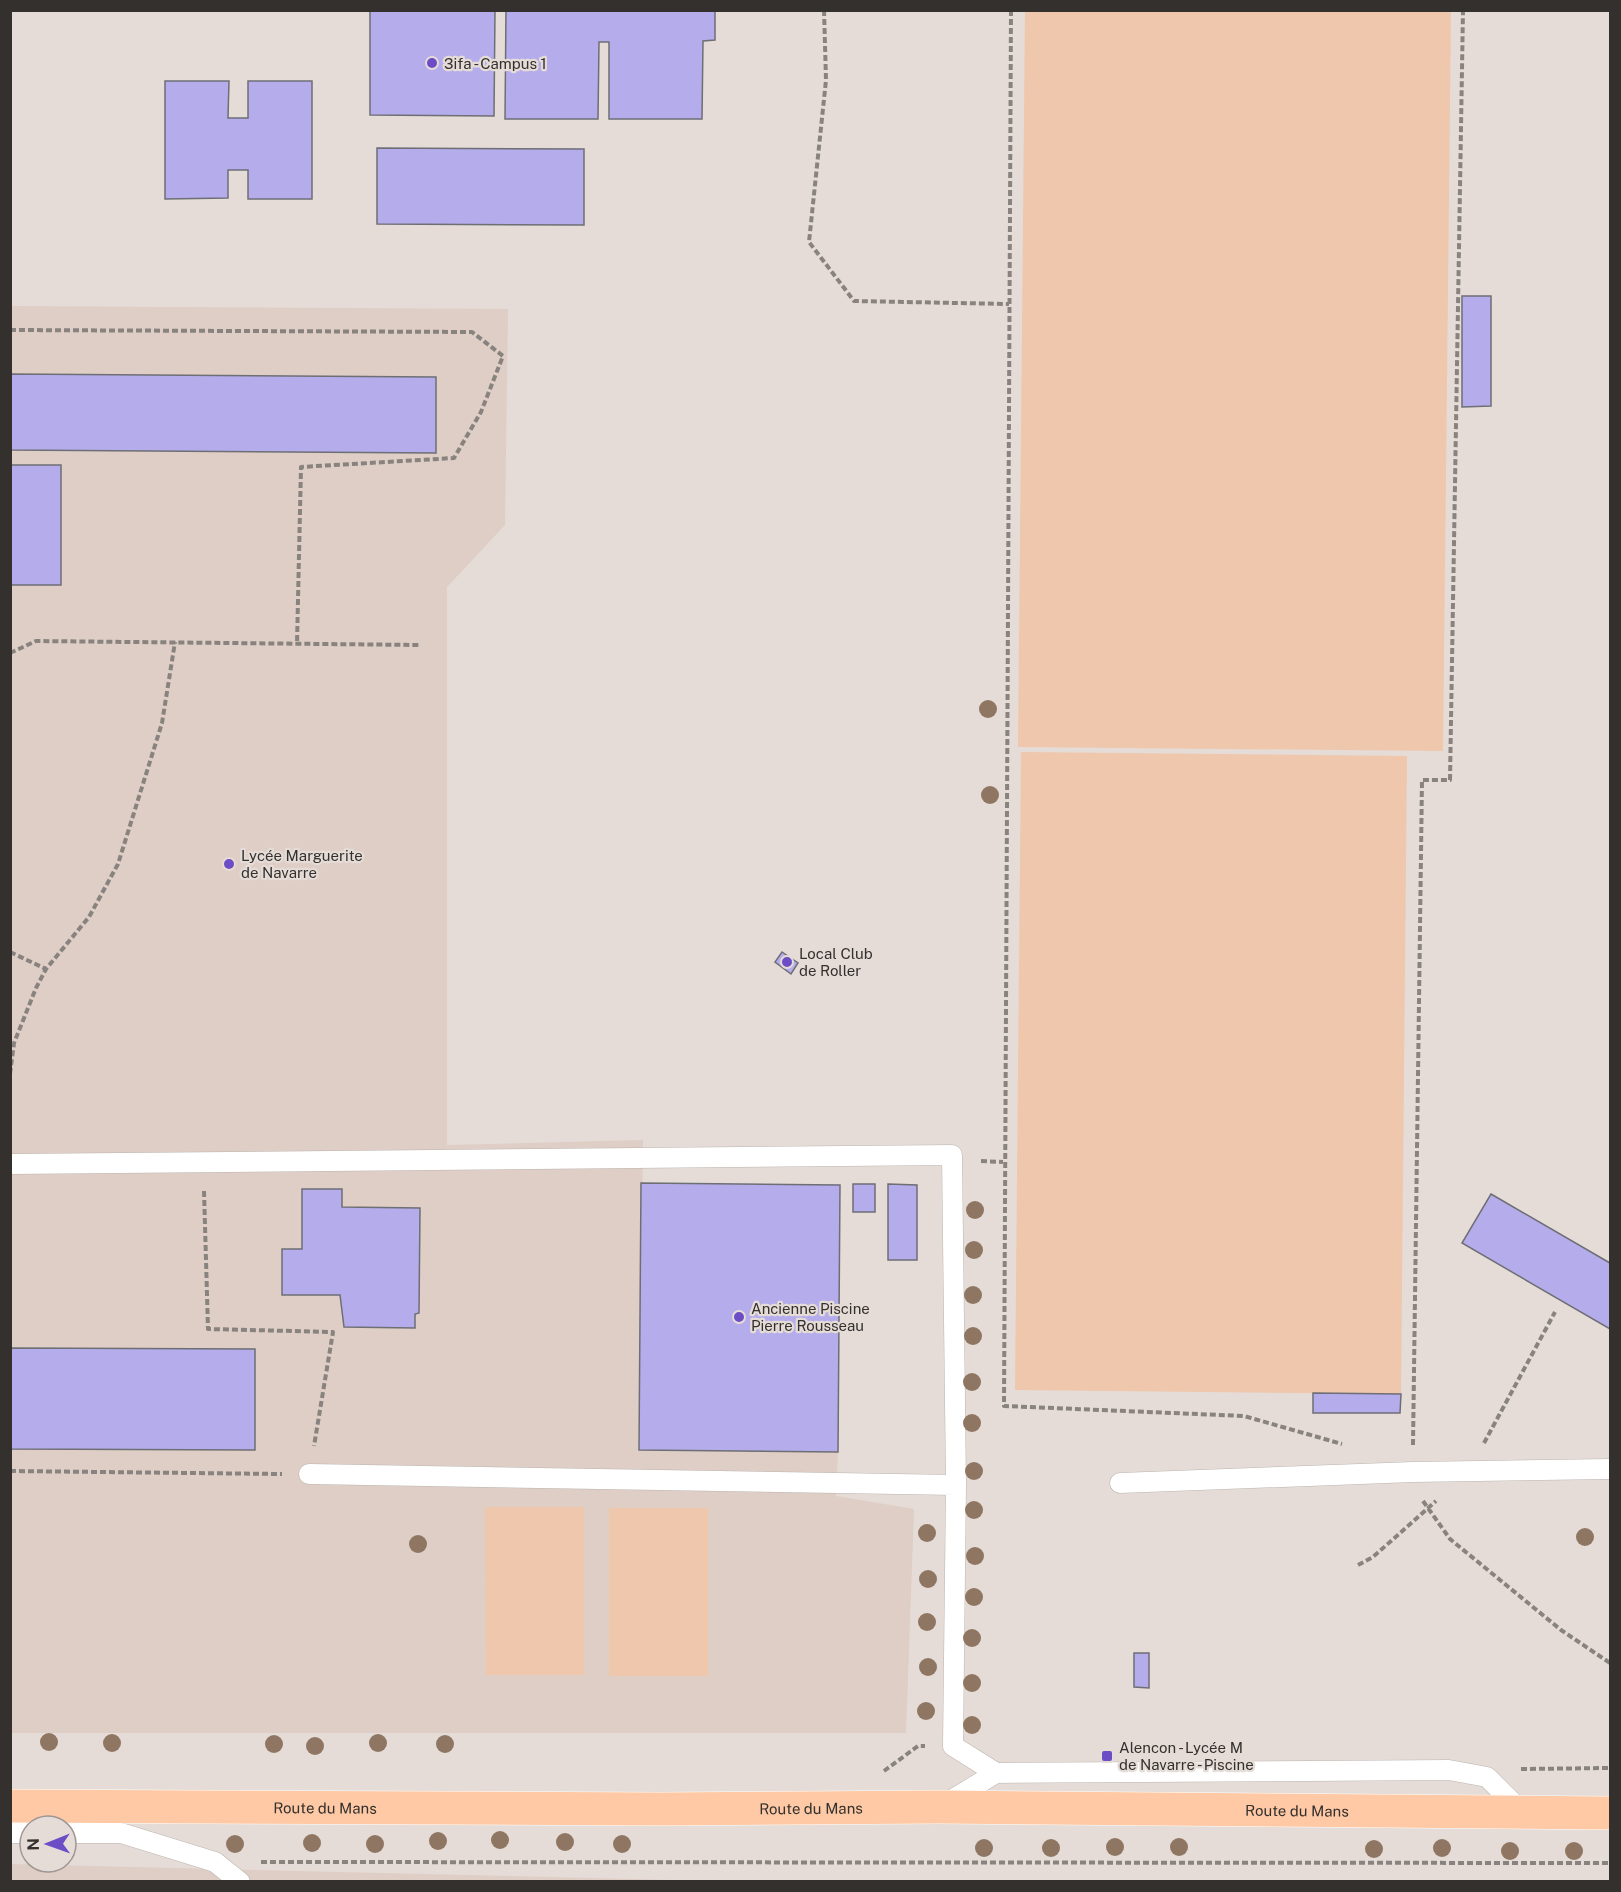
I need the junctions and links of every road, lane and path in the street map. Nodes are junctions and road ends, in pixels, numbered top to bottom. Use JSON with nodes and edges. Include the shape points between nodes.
{"nodes":[{"id":1,"x":824,"y":10,"type":"edge"},
{"id":2,"x":1011,"y":10,"type":"edge"},
{"id":3,"x":1463,"y":10,"type":"edge"},
{"id":4,"x":1009,"y":304,"type":"junction"},
{"id":5,"x":10,"y":330,"type":"edge"},
{"id":6,"x":175,"y":642,"type":"junction"},
{"id":7,"x":297,"y":644,"type":"junction"},
{"id":8,"x":420,"y":645,"type":"dead end"},
{"id":9,"x":10,"y":653,"type":"edge"},
{"id":10,"x":10,"y":952,"type":"edge"},
{"id":11,"x":46,"y":969,"type":"junction"},
{"id":12,"x":10,"y":1074,"type":"edge"},
{"id":13,"x":203,"y":1163,"type":"junction"},
{"id":14,"x":10,"y":1164,"type":"edge"},
{"id":15,"x":1555,"y":1312,"type":"dead end"},
{"id":16,"x":1353,"y":1448,"type":"dead end"},
{"id":17,"x":1611,"y":1469,"type":"edge"},
{"id":18,"x":10,"y":1471,"type":"edge"},
{"id":19,"x":1469,"y":1471,"type":"junction"},
{"id":20,"x":1413,"y":1472,"type":"junction"},
{"id":21,"x":309,"y":1474,"type":"junction"},
{"id":22,"x":1120,"y":1483,"type":"dead end"},
{"id":23,"x":956,"y":1485,"type":"junction"},
{"id":24,"x":1358,"y":1565,"type":"dead end"},
{"id":25,"x":1611,"y":1664,"type":"edge"},
{"id":26,"x":1611,"y":1768,"type":"edge"},
{"id":27,"x":1518,"y":1769,"type":"dead end"},
{"id":28,"x":996,"y":1773,"type":"junction"},
{"id":29,"x":10,"y":1806,"type":"edge"},
{"id":30,"x":939,"y":1807,"type":"junction"},
{"id":31,"x":1522,"y":1812,"type":"junction"},
{"id":32,"x":1611,"y":1812,"type":"edge"},
{"id":33,"x":78,"y":1833,"type":"edge"},
{"id":34,"x":215,"y":1862,"type":"junction"},
{"id":35,"x":1611,"y":1863,"type":"edge"},
{"id":36,"x":240,"y":1881,"type":"edge"}],
"edges":[{"from":1,"to":4,"type":"path","via":[[826,80],[809,242],[854,301]]},
{"from":2,"to":4,"type":"path"},
{"from":3,"to":20,"type":"path","via":[[1450,780],[1422,780]]},
{"from":4,"to":16,"type":"path","via":[[1004,1406],[1244,1416]]},
{"from":5,"to":7,"type":"path","via":[[472,332],[503,356],[481,412],[454,458],[301,467]]},
{"from":6,"to":7,"type":"path"},
{"from":6,"to":9,"type":"path","via":[[36,641]]},
{"from":6,"to":11,"type":"path","via":[[162,723],[118,864],[89,917]]},
{"from":7,"to":8,"type":"path"},
{"from":10,"to":11,"type":"path"},
{"from":11,"to":12,"type":"path","via":[[14,1043]]},
{"from":13,"to":14,"type":"lane"},
{"from":13,"to":21,"type":"path","via":[[208,1329],[333,1332]]},
{"from":13,"to":23,"type":"lane","via":[[952,1155]]},
{"from":15,"to":19,"type":"path"},
{"from":17,"to":19,"type":"lane"},
{"from":18,"to":21,"type":"path"},
{"from":19,"to":20,"type":"lane"},
{"from":20,"to":22,"type":"lane"},
{"from":21,"to":23,"type":"lane"},
{"from":23,"to":28,"type":"lane","via":[[953,1746]]},
{"from":24,"to":25,"type":"path","via":[[1373,1557],[1428,1508],[1450,1539],[1561,1630]]},
{"from":26,"to":27,"type":"path"},
{"from":28,"to":30,"type":"lane"},
{"from":28,"to":31,"type":"lane","via":[[1449,1770],[1487,1778]]},
{"from":29,"to":30,"type":"main road","name":"Route du Mans"},
{"from":30,"to":31,"type":"main road","name":"Route du Mans"},
{"from":31,"to":32,"type":"main road","name":"Route du Mans"},
{"from":33,"to":34,"type":"lane","via":[[121,1833]]},
{"from":34,"to":35,"type":"path"},
{"from":34,"to":36,"type":"lane"}]}
